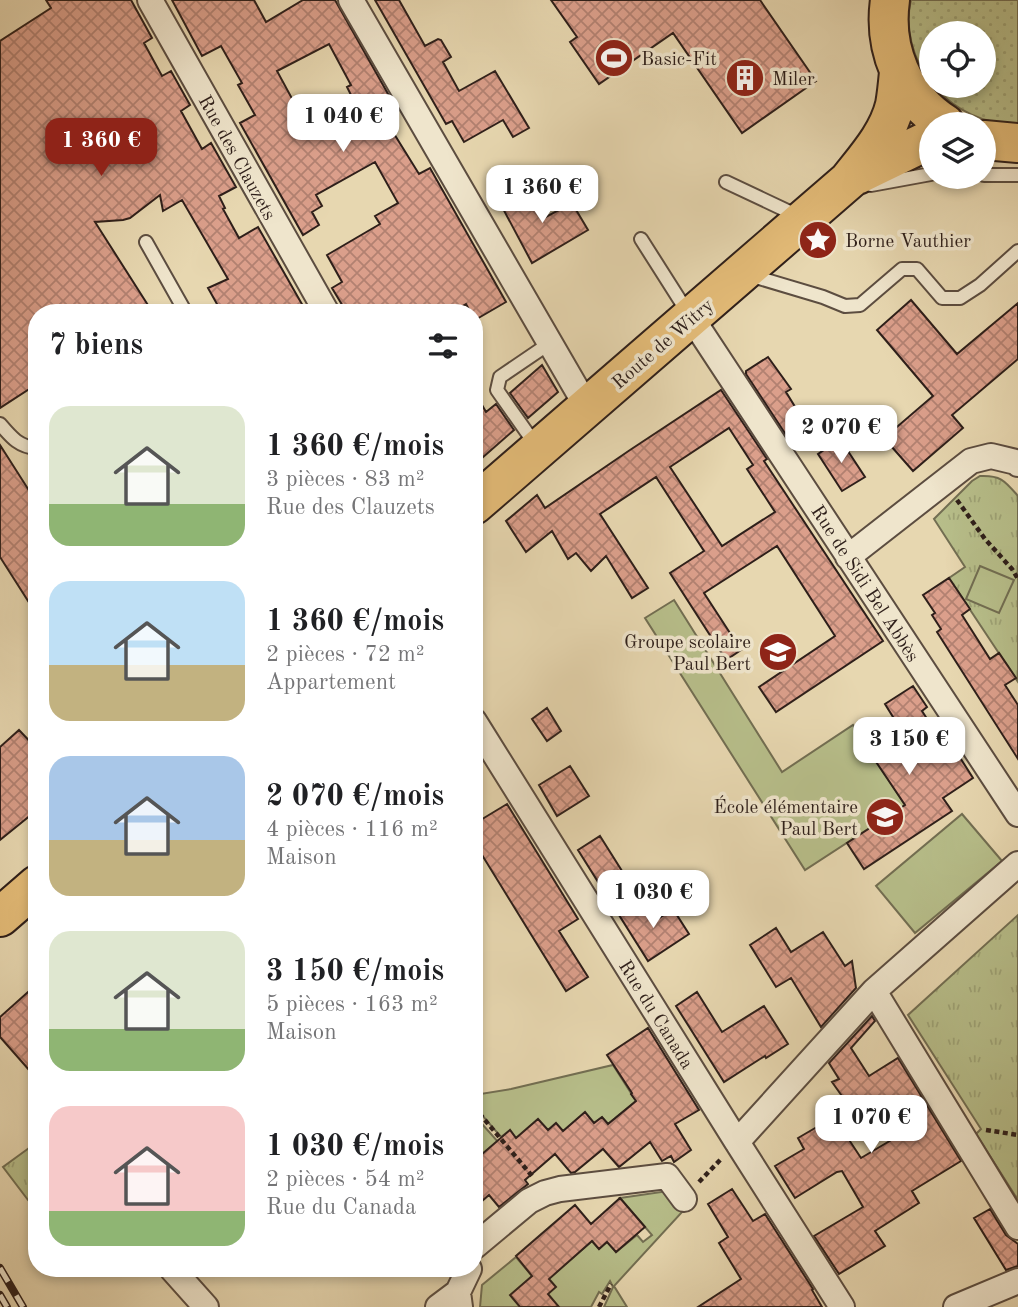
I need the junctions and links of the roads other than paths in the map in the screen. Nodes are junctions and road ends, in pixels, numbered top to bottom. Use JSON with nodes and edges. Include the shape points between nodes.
{"nodes":[{"id":1,"x":150,"y":0,"type":"edge"},
{"id":2,"x":351,"y":0,"type":"edge"},
{"id":3,"x":890,"y":0,"type":"edge"},
{"id":4,"x":900,"y":72,"type":"junction"},
{"id":5,"x":931,"y":112,"type":"edge"},
{"id":6,"x":996,"y":141,"type":"edge"},
{"id":7,"x":1018,"y":143,"type":"edge"},
{"id":8,"x":919,"y":146,"type":"edge"},
{"id":9,"x":996,"y":174,"type":"edge"},
{"id":10,"x":1018,"y":175,"type":"edge"},
{"id":11,"x":919,"y":176,"type":"edge"},
{"id":12,"x":726,"y":182,"type":"dead end"},
{"id":13,"x":825,"y":201,"type":"junction"},
{"id":14,"x":641,"y":239,"type":"dead end"},
{"id":15,"x":146,"y":242,"type":"dead end"},
{"id":16,"x":1018,"y":251,"type":"edge"},
{"id":17,"x":742,"y":273,"type":"junction"},
{"id":18,"x":181,"y":304,"type":"edge"},
{"id":19,"x":322,"y":304,"type":"edge"},
{"id":20,"x":691,"y":317,"type":"junction"},
{"id":21,"x":550,"y":343,"type":"junction"},
{"id":22,"x":587,"y":407,"type":"junction"},
{"id":23,"x":0,"y":424,"type":"edge"},
{"id":24,"x":28,"y":448,"type":"edge"},
{"id":25,"x":539,"y":449,"type":"junction"},
{"id":26,"x":1018,"y":464,"type":"edge"},
{"id":27,"x":483,"y":497,"type":"edge"},
{"id":28,"x":848,"y":557,"type":"junction"},
{"id":29,"x":483,"y":735,"type":"edge"},
{"id":30,"x":1018,"y":814,"type":"edge"},
{"id":31,"x":1018,"y":863,"type":"edge"},
{"id":32,"x":28,"y":893,"type":"edge"},
{"id":33,"x":0,"y":917,"type":"edge"},
{"id":34,"x":874,"y":991,"type":"junction"},
{"id":35,"x":737,"y":1142,"type":"junction"},
{"id":36,"x":684,"y":1199,"type":"road end"},
{"id":37,"x":1018,"y":1227,"type":"edge"},
{"id":38,"x":483,"y":1243,"type":"edge"},
{"id":39,"x":179,"y":1277,"type":"edge"},
{"id":40,"x":466,"y":1277,"type":"edge"},
{"id":41,"x":1018,"y":1281,"type":"edge"},
{"id":42,"x":459,"y":1300,"type":"edge"},
{"id":43,"x":206,"y":1307,"type":"edge"},
{"id":44,"x":438,"y":1307,"type":"edge"},
{"id":45,"x":842,"y":1307,"type":"edge"},
{"id":46,"x":956,"y":1307,"type":"edge"}],
"edges":[{"from":1,"to":19,"type":"street","name":"Rue des Clauzets"},
{"from":2,"to":21,"type":"street"},
{"from":3,"to":4,"type":"main road","via":[[888,27]]},
{"from":4,"to":5,"type":"main road"},
{"from":4,"to":13,"type":"main road","name":"Route de Witry","via":[[887,127]]},
{"from":6,"to":7,"type":"main road"},
{"from":8,"to":13,"type":"main road","name":"Route de Witry"},
{"from":9,"to":10,"type":"lane"},
{"from":11,"to":13,"type":"lane"},
{"from":12,"to":13,"type":"lane"},
{"from":13,"to":17,"type":"main road","name":"Route de Witry"},
{"from":14,"to":20,"type":"lane"},
{"from":15,"to":18,"type":"lane"},
{"from":16,"to":17,"type":"lane","via":[[960,299],[942,299],[917,269],[902,269],[860,305],[845,306]]},
{"from":17,"to":20,"type":"main road","name":"Route de Witry"},
{"from":20,"to":22,"type":"main road","name":"Route de Witry"},
{"from":20,"to":28,"type":"street","name":"Rue de Sidi Bel Abbès"},
{"from":21,"to":22,"type":"street"},
{"from":21,"to":25,"type":"lane","via":[[500,377],[497,390]]},
{"from":22,"to":25,"type":"main road","name":"Route de Witry"},
{"from":23,"to":24,"type":"lane","via":[[15,442]]},
{"from":25,"to":27,"type":"main road","name":"Route de Witry"},
{"from":26,"to":28,"type":"street","via":[[991,456],[971,461]]},
{"from":28,"to":30,"type":"street","name":"Rue de Sidi Bel Abbès"},
{"from":29,"to":35,"type":"street","name":"Rue du Canada"},
{"from":31,"to":34,"type":"street"},
{"from":32,"to":33,"type":"main road"},
{"from":34,"to":35,"type":"street"},
{"from":34,"to":37,"type":"street"},
{"from":35,"to":45,"type":"street","name":"Rue du Canada"},
{"from":36,"to":38,"type":"street","via":[[667,1176],[560,1189],[529,1200]]},
{"from":39,"to":43,"type":"street"},
{"from":40,"to":42,"type":"street"},
{"from":41,"to":46,"type":"street"},
{"from":42,"to":44,"type":"street"}]}
